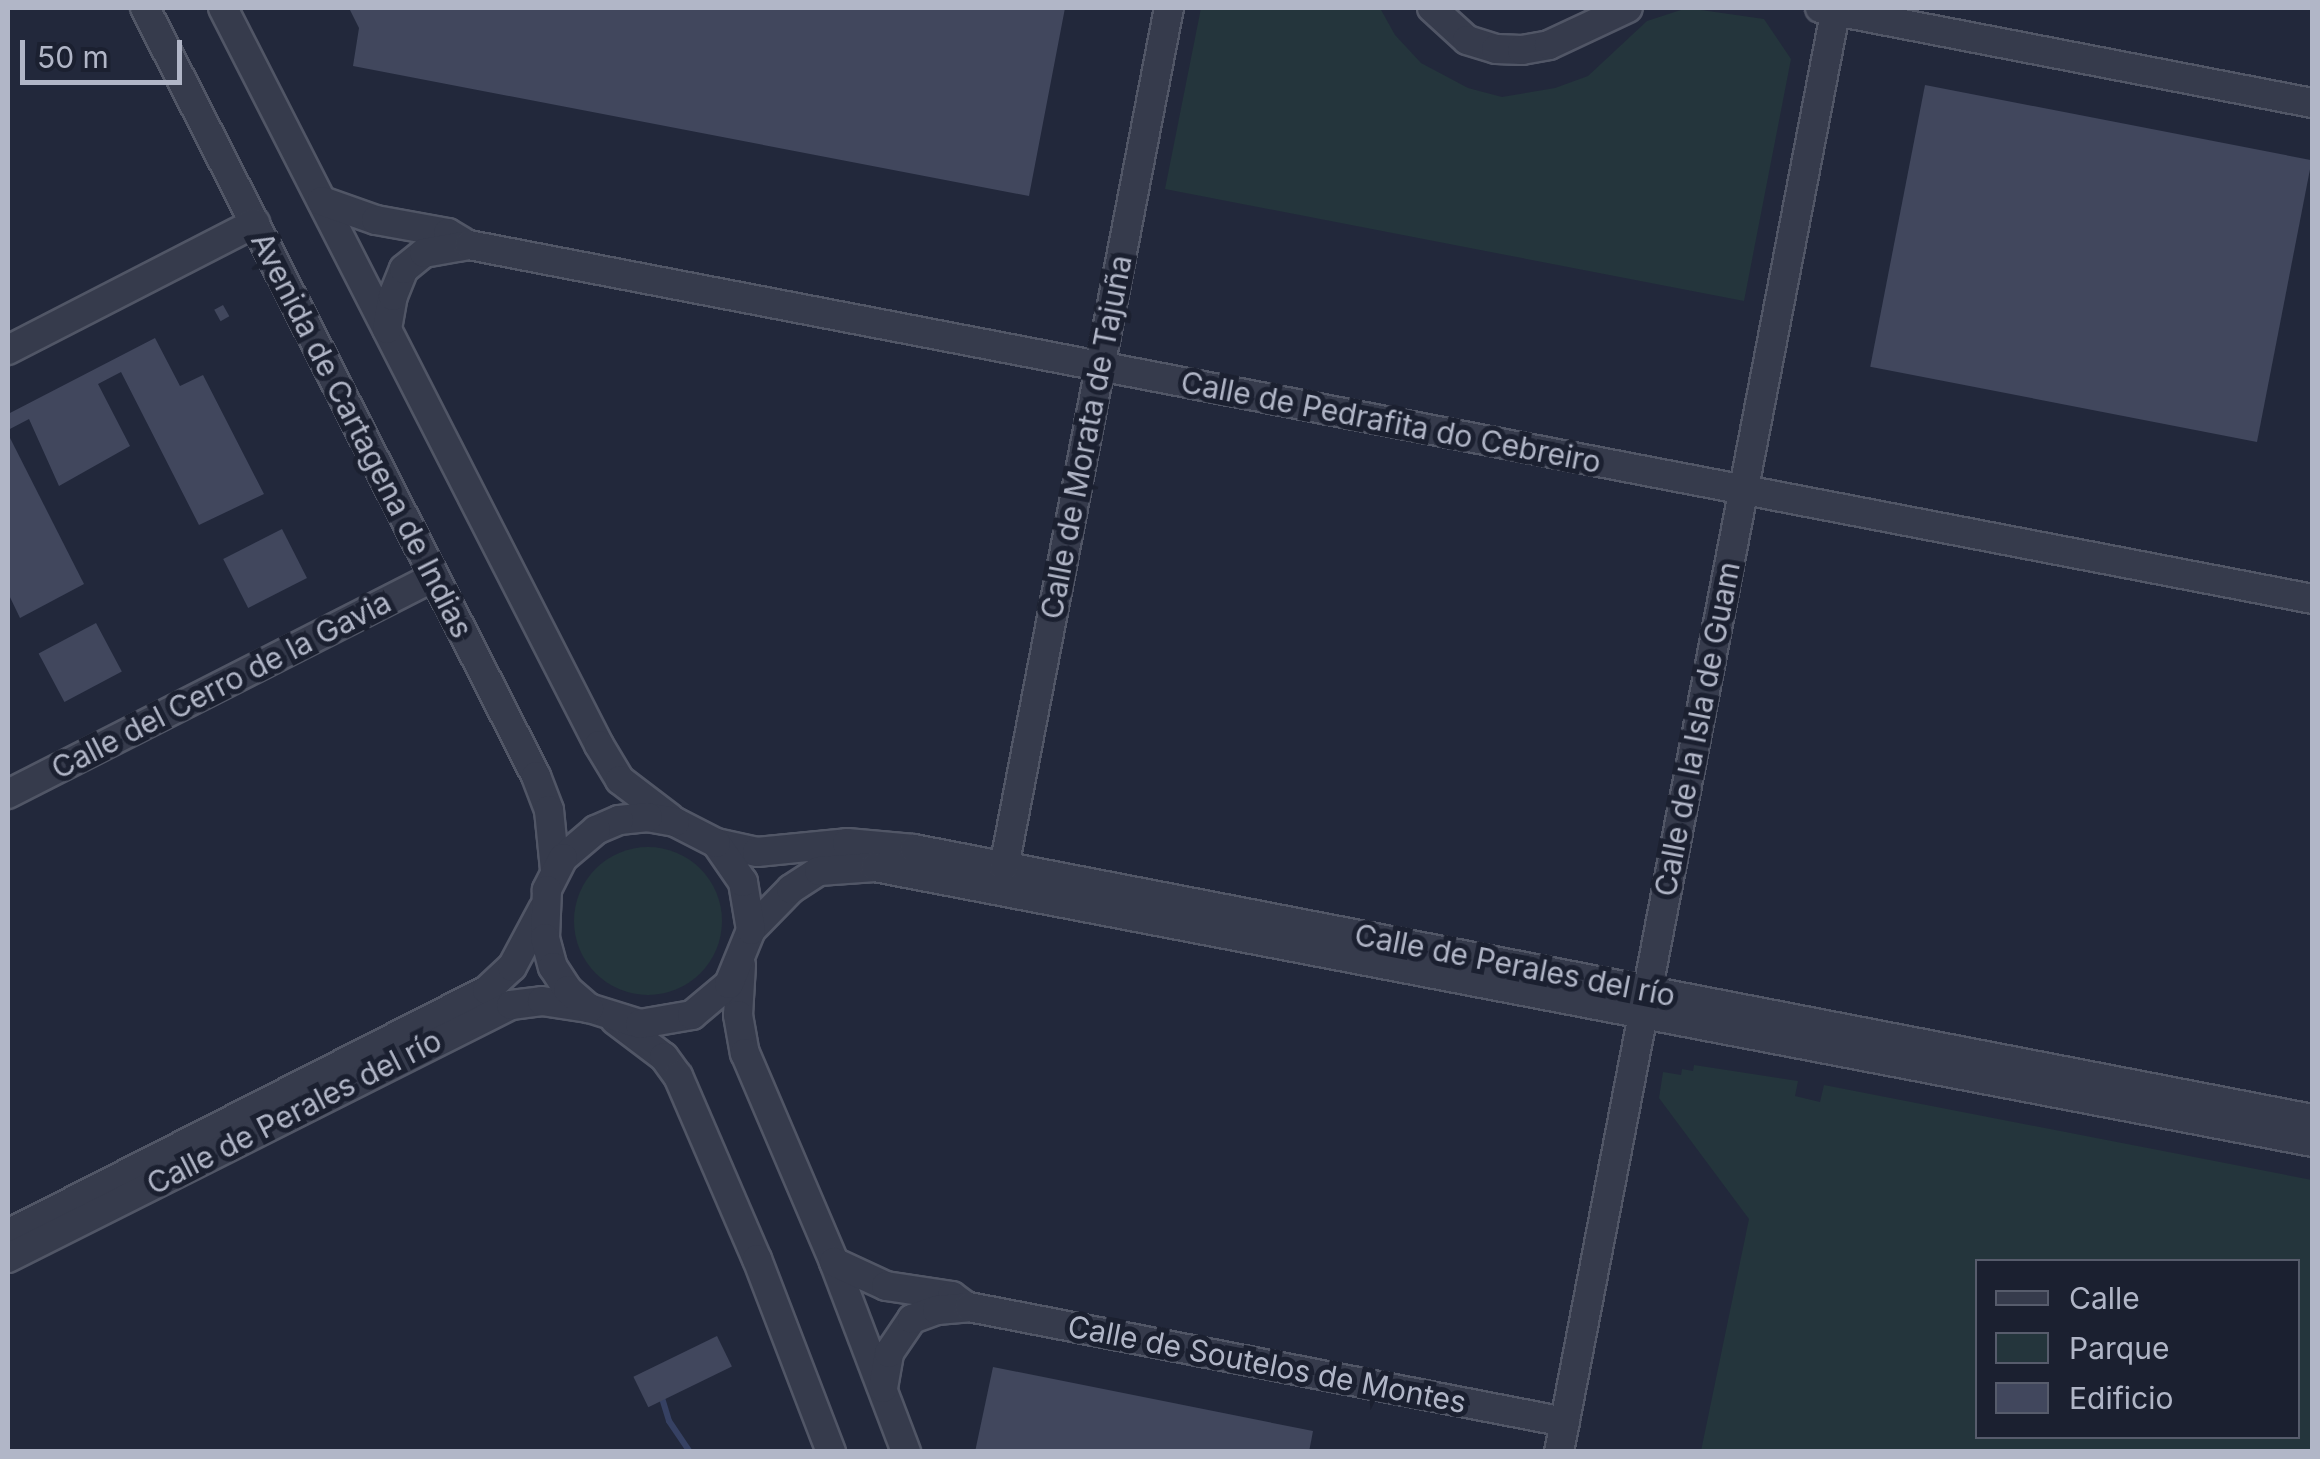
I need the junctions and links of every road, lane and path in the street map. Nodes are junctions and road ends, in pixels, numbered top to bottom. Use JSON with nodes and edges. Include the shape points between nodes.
{"nodes":[{"id":1,"x":144,"y":8,"type":"edge"},
{"id":2,"x":223,"y":8,"type":"edge"},
{"id":3,"x":1168,"y":8,"type":"edge"},
{"id":4,"x":1432,"y":8,"type":"edge"},
{"id":5,"x":1597,"y":8,"type":"edge"},
{"id":6,"x":1628,"y":8,"type":"edge"},
{"id":7,"x":1830,"y":9,"type":"edge"},
{"id":8,"x":1572,"y":34,"type":"junction"},
{"id":9,"x":2312,"y":103,"type":"edge"},
{"id":10,"x":322,"y":201,"type":"junction"},
{"id":11,"x":255,"y":223,"type":"junction"},
{"id":12,"x":469,"y":246,"type":"junction"},
{"id":13,"x":387,"y":329,"type":"junction"},
{"id":14,"x":8,"y":350,"type":"edge"},
{"id":15,"x":1100,"y":367,"type":"junction"},
{"id":16,"x":1743,"y":489,"type":"junction"},
{"id":17,"x":434,"y":577,"type":"junction"},
{"id":18,"x":2312,"y":600,"type":"edge"},
{"id":19,"x":8,"y":794,"type":"edge"},
{"id":20,"x":675,"y":822,"type":"junction"},
{"id":21,"x":716,"y":843,"type":"junction"},
{"id":22,"x":1004,"y":867,"type":"junction"},
{"id":23,"x":555,"y":870,"type":"junction"},
{"id":24,"x":544,"y":908,"type":"junction"},
{"id":25,"x":751,"y":930,"type":"junction"},
{"id":26,"x":741,"y":964,"type":"junction"},
{"id":27,"x":1643,"y":1001,"type":"junction"},
{"id":28,"x":599,"y":1012,"type":"junction"},
{"id":29,"x":2312,"y":1119,"type":"edge"},
{"id":30,"x":2312,"y":1142,"type":"edge"},
{"id":31,"x":8,"y":1234,"type":"edge"},
{"id":32,"x":8,"y":1258,"type":"edge"},
{"id":33,"x":834,"y":1262,"type":"junction"},
{"id":34,"x":969,"y":1307,"type":"junction"},
{"id":35,"x":884,"y":1388,"type":"junction"},
{"id":36,"x":1565,"y":1422,"type":"junction"},
{"id":37,"x":831,"y":1452,"type":"edge"},
{"id":38,"x":906,"y":1452,"type":"edge"},
{"id":39,"x":1559,"y":1452,"type":"edge"}],
"edges":[{"from":1,"to":11,"type":"street","name":"Avenida de Cartagena de Indias"},
{"from":2,"to":10,"type":"street"},
{"from":3,"to":15,"type":"street","name":"Calle de Morata de Tajuña"},
{"from":4,"to":8,"type":"street","via":[[1467,40],[1496,48],[1548,45]]},
{"from":5,"to":8,"type":"street"},
{"from":6,"to":8,"type":"street"},
{"from":7,"to":9,"type":"street"},
{"from":7,"to":16,"type":"street","name":"Calle de la Isla de Guam"},
{"from":10,"to":12,"type":"street","name":"Calle de Pedrafita do Cebreiro","via":[[376,220],[448,232]]},
{"from":10,"to":13,"type":"street"},
{"from":11,"to":14,"type":"street"},
{"from":11,"to":17,"type":"street","name":"Avenida de Cartagena de Indias"},
{"from":12,"to":13,"type":"street","name":"Calle de Pedrafita do Cebreiro","via":[[424,253],[404,269]]},
{"from":12,"to":15,"type":"street","name":"Calle de Pedrafita do Cebreiro"},
{"from":13,"to":20,"type":"street","via":[[599,745],[620,780]]},
{"from":15,"to":16,"type":"street","name":"Calle de Pedrafita do Cebreiro"},
{"from":15,"to":22,"type":"street","name":"Calle de Morata de Tajuña"},
{"from":16,"to":18,"type":"street","name":"Calle de Pedrafita do Cebreiro"},
{"from":16,"to":27,"type":"street","name":"Calle de la Isla de Guam"},
{"from":17,"to":19,"type":"street","name":"Calle del Cerro de la Gavia"},
{"from":17,"to":23,"type":"street","name":"Avenida de Cartagena de Indias","via":[[543,791]]},
{"from":20,"to":21,"type":"street"},
{"from":20,"to":23,"type":"street","via":[[619,820],[578,843]]},
{"from":21,"to":22,"type":"street","name":"Calle de Perales del río","via":[[758,852],[871,844]]},
{"from":21,"to":25,"type":"street","via":[[743,882]]},
{"from":22,"to":27,"type":"street","name":"Calle de Perales del río"},
{"from":23,"to":24,"type":"street"},
{"from":24,"to":28,"type":"street","via":[[554,967],[568,990]]},
{"from":24,"to":31,"type":"street","name":"Calle de Perales del río","via":[[512,967],[487,990]]},
{"from":25,"to":26,"type":"street"},
{"from":25,"to":27,"type":"street","name":"Calle de Perales del río","via":[[790,889],[819,872],[875,867]]},
{"from":26,"to":28,"type":"street","via":[[710,1004],[692,1015],[640,1024]]},
{"from":26,"to":33,"type":"street","via":[[740,1036]]},
{"from":27,"to":29,"type":"street","name":"Calle de Perales del río"},
{"from":27,"to":30,"type":"street","name":"Calle de Perales del río"},
{"from":27,"to":36,"type":"street","name":"Calle de la Isla de Guam"},
{"from":28,"to":32,"type":"street","name":"Calle de Perales del río","via":[[526,1002],[493,1012]]},
{"from":28,"to":37,"type":"street","via":[[664,1057],[678,1076]]},
{"from":33,"to":34,"type":"street","name":"Calle de Soutelos de Montes","via":[[872,1281],[952,1296]]},
{"from":33,"to":35,"type":"street"},
{"from":34,"to":35,"type":"street","name":"Calle de Soutelos de Montes","via":[[912,1320],[889,1353]]},
{"from":34,"to":36,"type":"street","name":"Calle de Soutelos de Montes"},
{"from":35,"to":38,"type":"street"},
{"from":36,"to":39,"type":"street","name":"Calle de la Isla de Guam"}]}
